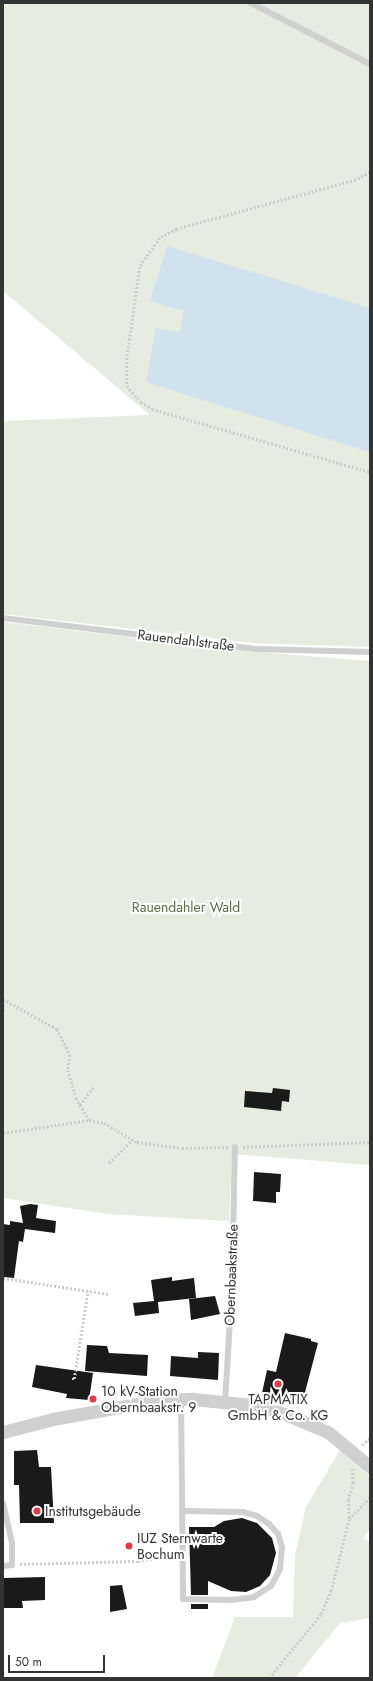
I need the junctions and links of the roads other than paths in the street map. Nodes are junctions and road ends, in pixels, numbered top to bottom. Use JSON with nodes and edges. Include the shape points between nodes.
{"nodes":[{"id":1,"x":251,"y":3,"type":"edge"},
{"id":2,"x":370,"y":64,"type":"edge"},
{"id":3,"x":3,"y":618,"type":"edge"},
{"id":4,"x":370,"y":652,"type":"edge"},
{"id":5,"x":235,"y":1147,"type":"road end"},
{"id":6,"x":181,"y":1398,"type":"junction"},
{"id":7,"x":225,"y":1402,"type":"junction"},
{"id":8,"x":3,"y":1432,"type":"edge"},
{"id":9,"x":370,"y":1467,"type":"edge"},
{"id":10,"x":3,"y":1503,"type":"edge"},
{"id":11,"x":184,"y":1511,"type":"junction"},
{"id":12,"x":3,"y":1566,"type":"edge"}],
"edges":[{"from":1,"to":2,"type":"lane"},
{"from":3,"to":4,"type":"lane","name":"Rauendahlstraße","via":[[257,649]]},
{"from":5,"to":7,"type":"lane","name":"Obernbaakstraße","via":[[232,1286]]},
{"from":6,"to":7,"type":"street"},
{"from":6,"to":8,"type":"street","via":[[85,1413]]},
{"from":6,"to":11,"type":"lane"},
{"from":7,"to":9,"type":"street","via":[[262,1406],[328,1432]]},
{"from":10,"to":12,"type":"lane","via":[[12,1543],[12,1564]]},
{"from":11,"to":11,"type":"lane","via":[[183,1599],[254,1597],[271,1586],[280,1569],[282,1547],[278,1534],[269,1524],[258,1516],[243,1512]]}]}
